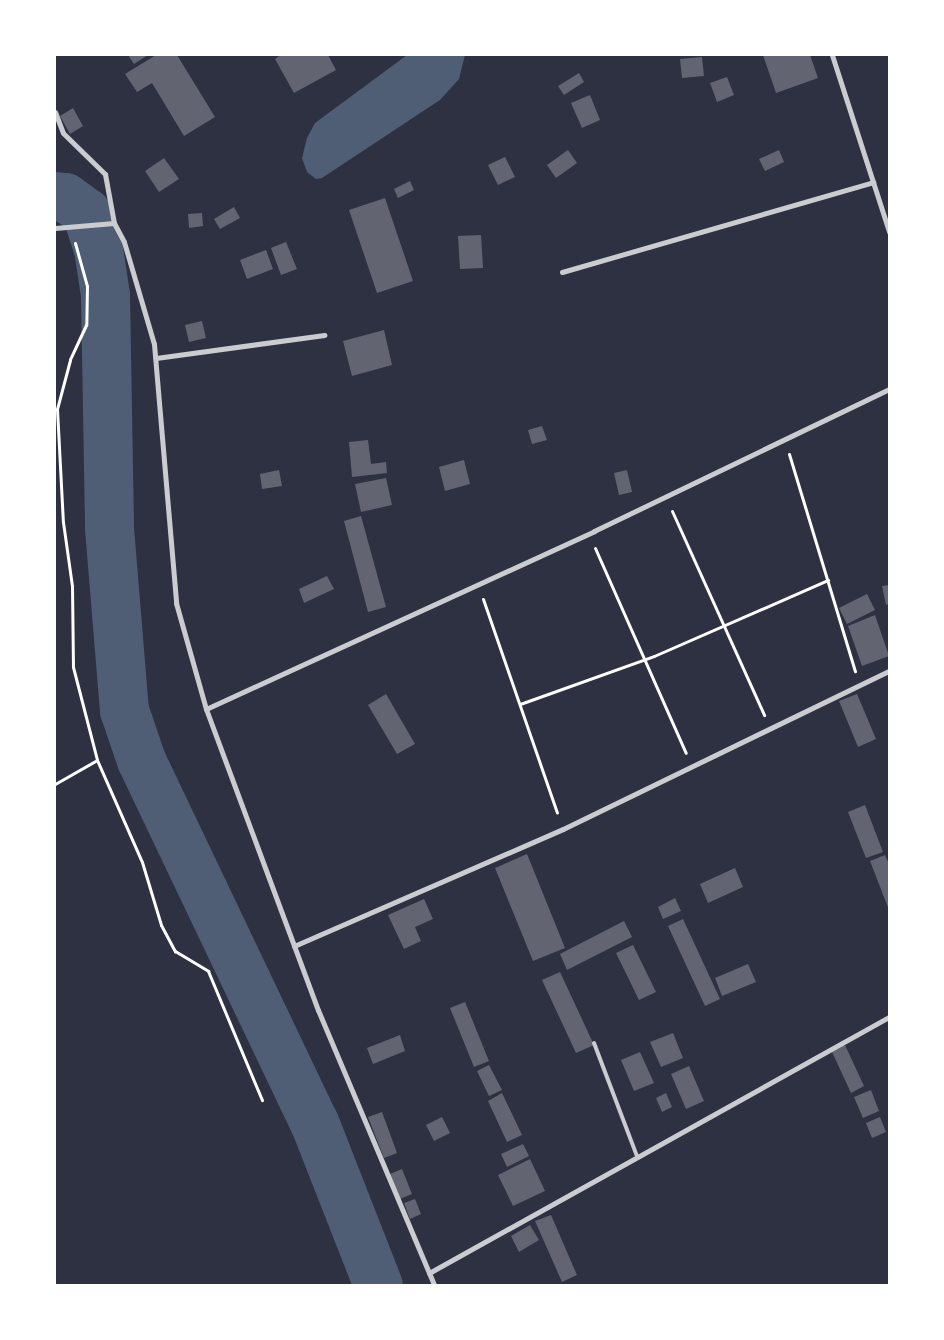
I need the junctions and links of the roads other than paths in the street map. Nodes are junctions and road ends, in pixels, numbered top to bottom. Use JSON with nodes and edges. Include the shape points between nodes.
{"nodes":[{"id":1,"x":832,"y":55,"type":"edge"},
{"id":2,"x":55,"y":112,"type":"edge"},
{"id":3,"x":873,"y":182,"type":"junction"},
{"id":4,"x":114,"y":223,"type":"junction"},
{"id":5,"x":55,"y":228,"type":"edge"},
{"id":6,"x":889,"y":232,"type":"edge"},
{"id":7,"x":562,"y":272,"type":"dead end"},
{"id":8,"x":324,"y":335,"type":"dead end"},
{"id":9,"x":156,"y":358,"type":"junction"},
{"id":10,"x":889,"y":389,"type":"edge"},
{"id":11,"x":889,"y":671,"type":"edge"},
{"id":12,"x":206,"y":709,"type":"junction"},
{"id":13,"x":294,"y":946,"type":"junction"},
{"id":14,"x":889,"y":1017,"type":"edge"},
{"id":15,"x":594,"y":1043,"type":"dead end"},
{"id":16,"x":637,"y":1156,"type":"junction"},
{"id":17,"x":429,"y":1273,"type":"junction"},
{"id":18,"x":434,"y":1285,"type":"edge"}],
"edges":[{"from":1,"to":3,"type":"street"},
{"from":2,"to":4,"type":"street","via":[[63,133],[105,174]]},
{"from":3,"to":6,"type":"street"},
{"from":3,"to":7,"type":"street"},
{"from":4,"to":5,"type":"street"},
{"from":4,"to":9,"type":"street","via":[[124,242]]},
{"from":8,"to":9,"type":"street"},
{"from":9,"to":12,"type":"street","via":[[176,603]]},
{"from":10,"to":12,"type":"street","via":[[589,534]]},
{"from":11,"to":13,"type":"street","via":[[563,828]]},
{"from":12,"to":13,"type":"street"},
{"from":13,"to":17,"type":"street"},
{"from":14,"to":16,"type":"street"},
{"from":15,"to":16,"type":"lane"},
{"from":16,"to":17,"type":"street"},
{"from":17,"to":18,"type":"street"}]}
